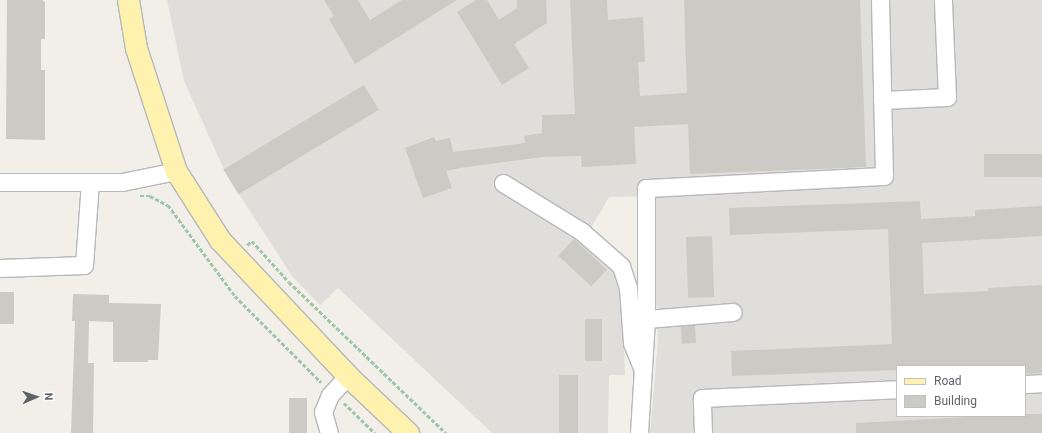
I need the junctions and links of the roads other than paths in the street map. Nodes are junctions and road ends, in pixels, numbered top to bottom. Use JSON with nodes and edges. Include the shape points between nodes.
{"nodes":[{"id":1,"x":128,"y":0,"type":"edge"},
{"id":2,"x":880,"y":0,"type":"edge"},
{"id":3,"x":943,"y":0,"type":"edge"},
{"id":4,"x":882,"y":100,"type":"junction"},
{"id":5,"x":176,"y":172,"type":"junction"},
{"id":6,"x":0,"y":182,"type":"edge"},
{"id":7,"x":90,"y":182,"type":"junction"},
{"id":8,"x":503,"y":183,"type":"dead end"},
{"id":9,"x":0,"y":268,"type":"edge"},
{"id":10,"x":733,"y":312,"type":"dead end"},
{"id":11,"x":646,"y":319,"type":"junction"},
{"id":12,"x":643,"y":370,"type":"junction"},
{"id":13,"x":348,"y":376,"type":"junction"},
{"id":14,"x":1042,"y":383,"type":"edge"},
{"id":15,"x":1026,"y":384,"type":"edge"},
{"id":16,"x":896,"y":389,"type":"edge"},
{"id":17,"x":329,"y":433,"type":"edge"},
{"id":18,"x":408,"y":433,"type":"edge"},
{"id":19,"x":639,"y":433,"type":"edge"},
{"id":20,"x":703,"y":433,"type":"edge"}],
"edges":[{"from":1,"to":5,"type":"main road","via":[[136,48]]},
{"from":2,"to":4,"type":"street"},
{"from":3,"to":4,"type":"street","via":[[947,97]]},
{"from":4,"to":11,"type":"street","via":[[884,176],[646,188]]},
{"from":5,"to":7,"type":"street","via":[[122,182]]},
{"from":5,"to":13,"type":"main road","via":[[220,240]]},
{"from":6,"to":7,"type":"street"},
{"from":7,"to":9,"type":"street","via":[[84,265]]},
{"from":8,"to":12,"type":"street","via":[[581,231],[621,266],[628,288],[632,343]]},
{"from":10,"to":11,"type":"street"},
{"from":11,"to":12,"type":"street"},
{"from":12,"to":19,"type":"street"},
{"from":13,"to":17,"type":"street","via":[[333,393],[323,412]]},
{"from":13,"to":18,"type":"main road"},
{"from":14,"to":15,"type":"street"},
{"from":16,"to":20,"type":"street","via":[[702,398]]}]}
